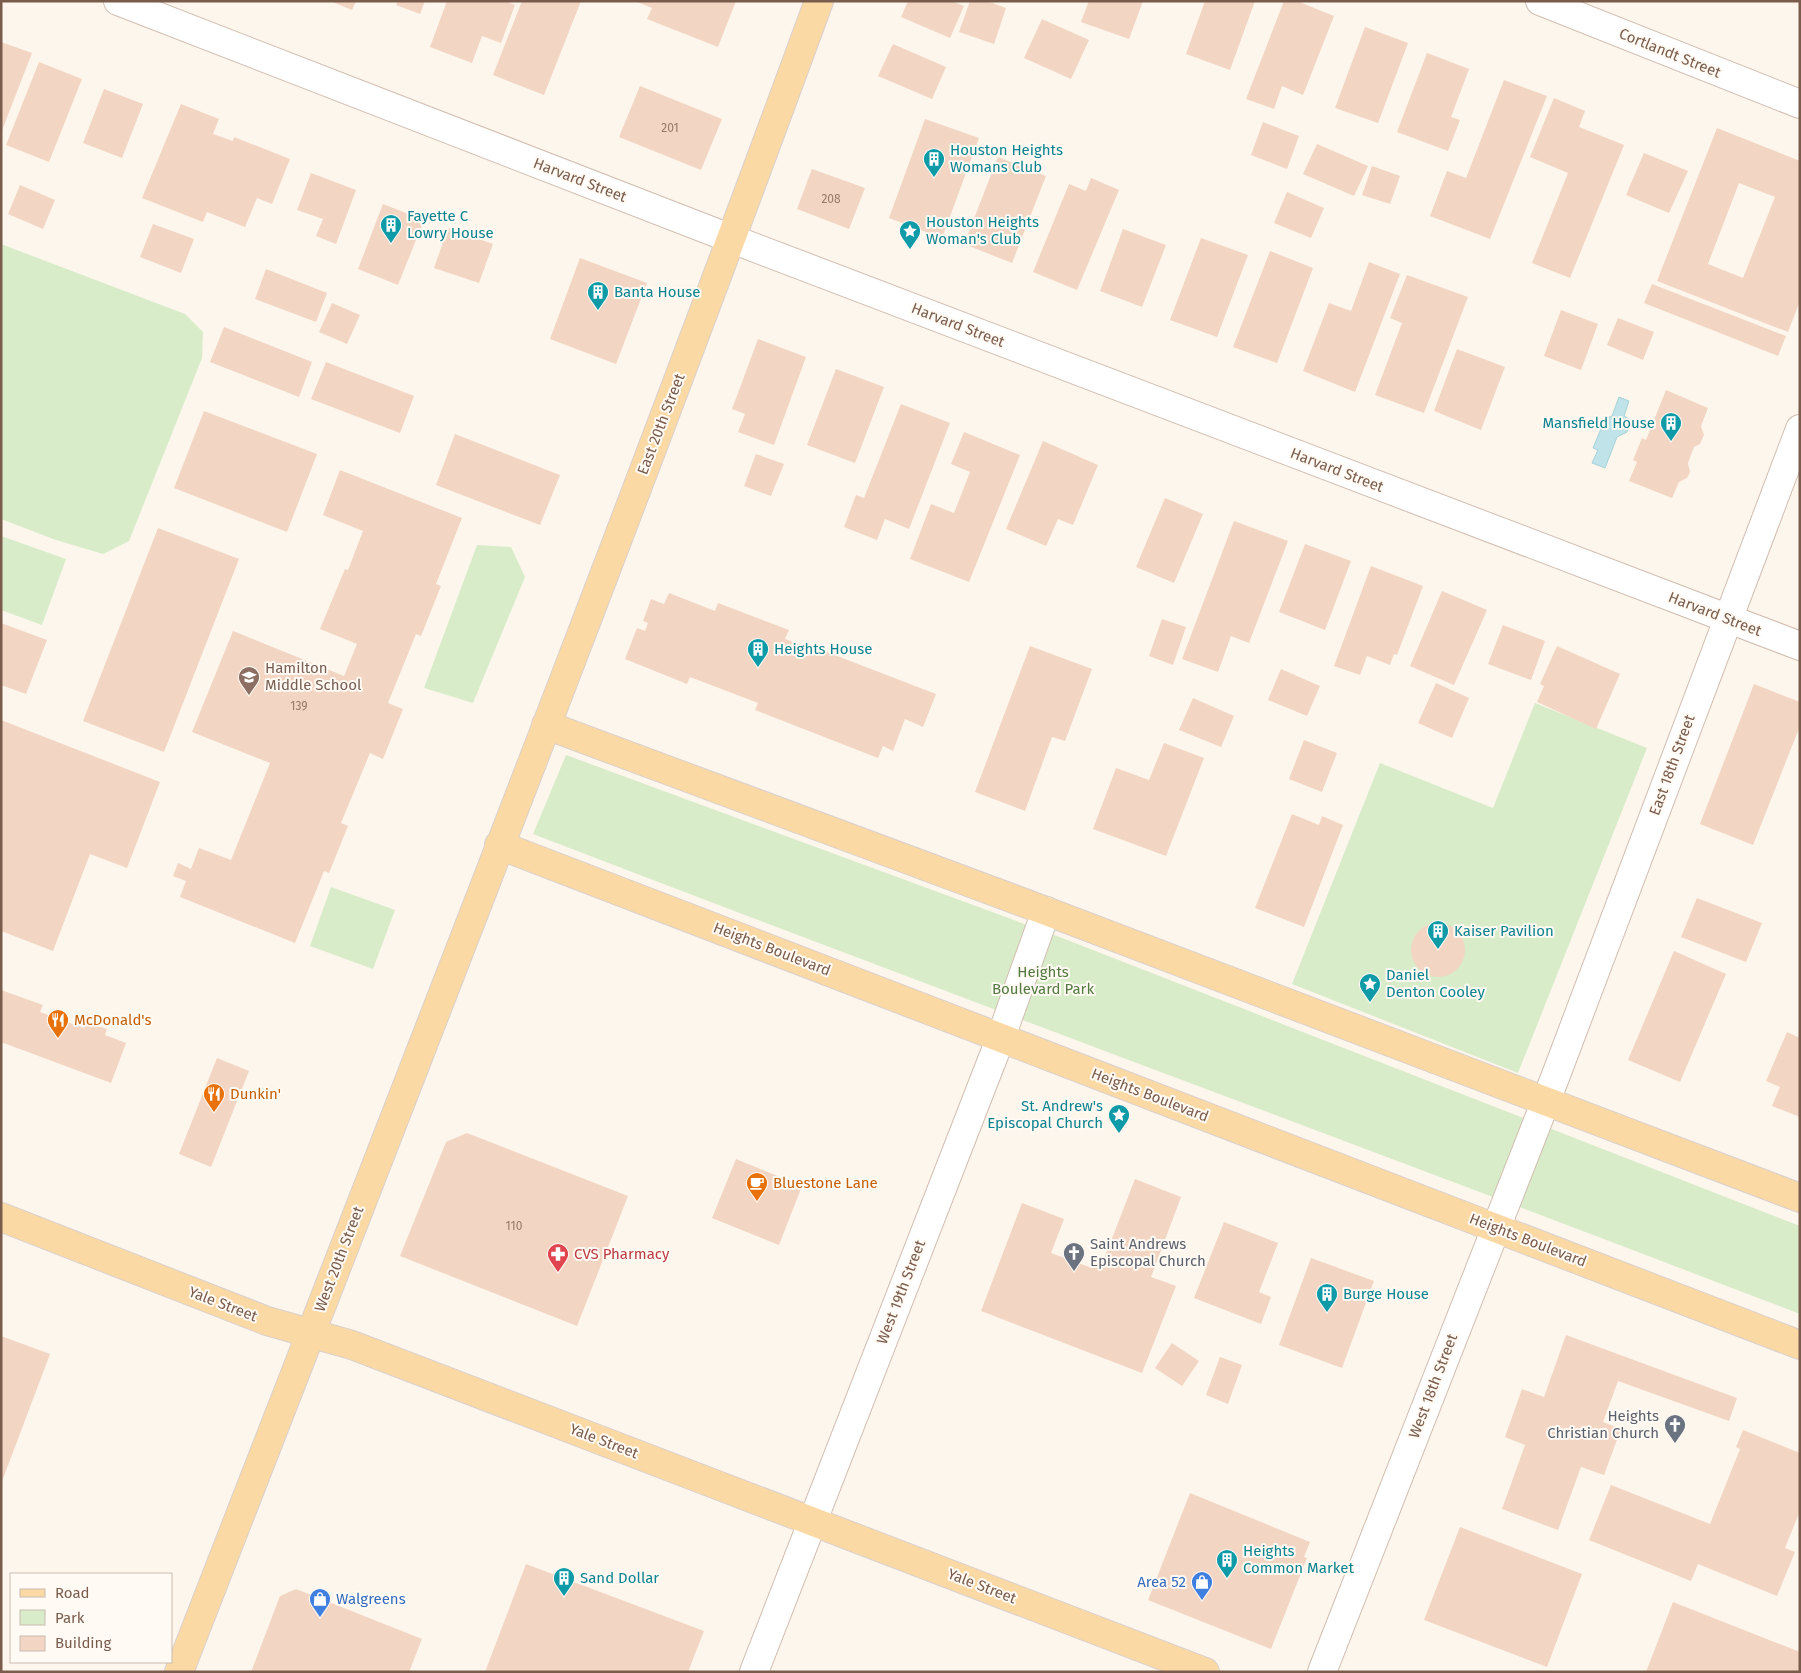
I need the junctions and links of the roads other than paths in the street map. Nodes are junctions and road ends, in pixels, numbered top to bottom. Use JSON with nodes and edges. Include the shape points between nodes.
{"nodes":[{"id":1,"x":118,"y":1,"type":"edge"},
{"id":2,"x":819,"y":1,"type":"edge"},
{"id":3,"x":1540,"y":1,"type":"edge"},
{"id":4,"x":1800,"y":104,"type":"edge"},
{"id":5,"x":732,"y":239,"type":"junction"},
{"id":6,"x":1800,"y":429,"type":"edge"},
{"id":7,"x":1728,"y":619,"type":"junction"},
{"id":8,"x":1800,"y":646,"type":"edge"},
{"id":9,"x":546,"y":725,"type":"junction"},
{"id":10,"x":499,"y":845,"type":"junction"},
{"id":11,"x":1046,"y":911,"type":"junction"},
{"id":12,"x":1001,"y":1037,"type":"junction"},
{"id":13,"x":1545,"y":1101,"type":"junction"},
{"id":14,"x":1800,"y":1198,"type":"edge"},
{"id":15,"x":1,"y":1217,"type":"edge"},
{"id":16,"x":1495,"y":1228,"type":"junction"},
{"id":17,"x":310,"y":1333,"type":"junction"},
{"id":18,"x":1800,"y":1345,"type":"edge"},
{"id":19,"x":812,"y":1521,"type":"junction"},
{"id":20,"x":179,"y":1672,"type":"edge"},
{"id":21,"x":754,"y":1672,"type":"edge"},
{"id":22,"x":1205,"y":1672,"type":"edge"},
{"id":23,"x":1322,"y":1672,"type":"edge"}],
"edges":[{"from":1,"to":5,"type":"street","name":"Harvard Street"},
{"from":2,"to":5,"type":"main road","name":"East 20th Street"},
{"from":3,"to":4,"type":"street","name":"Cortlandt Street"},
{"from":5,"to":7,"type":"street","name":"Harvard Street"},
{"from":5,"to":9,"type":"main road","name":"East 20th Street"},
{"from":6,"to":7,"type":"street","name":"East 18th Street"},
{"from":7,"to":8,"type":"street","name":"Harvard Street"},
{"from":7,"to":13,"type":"street","name":"East 18th Street"},
{"from":9,"to":10,"type":"main road","name":"East 20th Street"},
{"from":9,"to":11,"type":"main road"},
{"from":10,"to":12,"type":"main road","name":"Heights Boulevard"},
{"from":10,"to":17,"type":"main road","name":"West 20th Street"},
{"from":11,"to":12,"type":"street","name":"West 19th Street"},
{"from":11,"to":13,"type":"main road"},
{"from":12,"to":16,"type":"main road","name":"Heights Boulevard"},
{"from":12,"to":19,"type":"street","name":"West 19th Street"},
{"from":13,"to":14,"type":"main road"},
{"from":13,"to":16,"type":"street","name":"West 18th Street"},
{"from":15,"to":17,"type":"main road","name":"Yale Street","via":[[267,1321]]},
{"from":16,"to":18,"type":"main road","name":"Heights Boulevard"},
{"from":16,"to":23,"type":"street","name":"West 18th Street"},
{"from":17,"to":19,"type":"main road","name":"Yale Street","via":[[352,1345]]},
{"from":17,"to":20,"type":"main road","name":"West 20th Street"},
{"from":19,"to":21,"type":"street","name":"West 19th Street"},
{"from":19,"to":22,"type":"main road","name":"Yale Street"}]}
